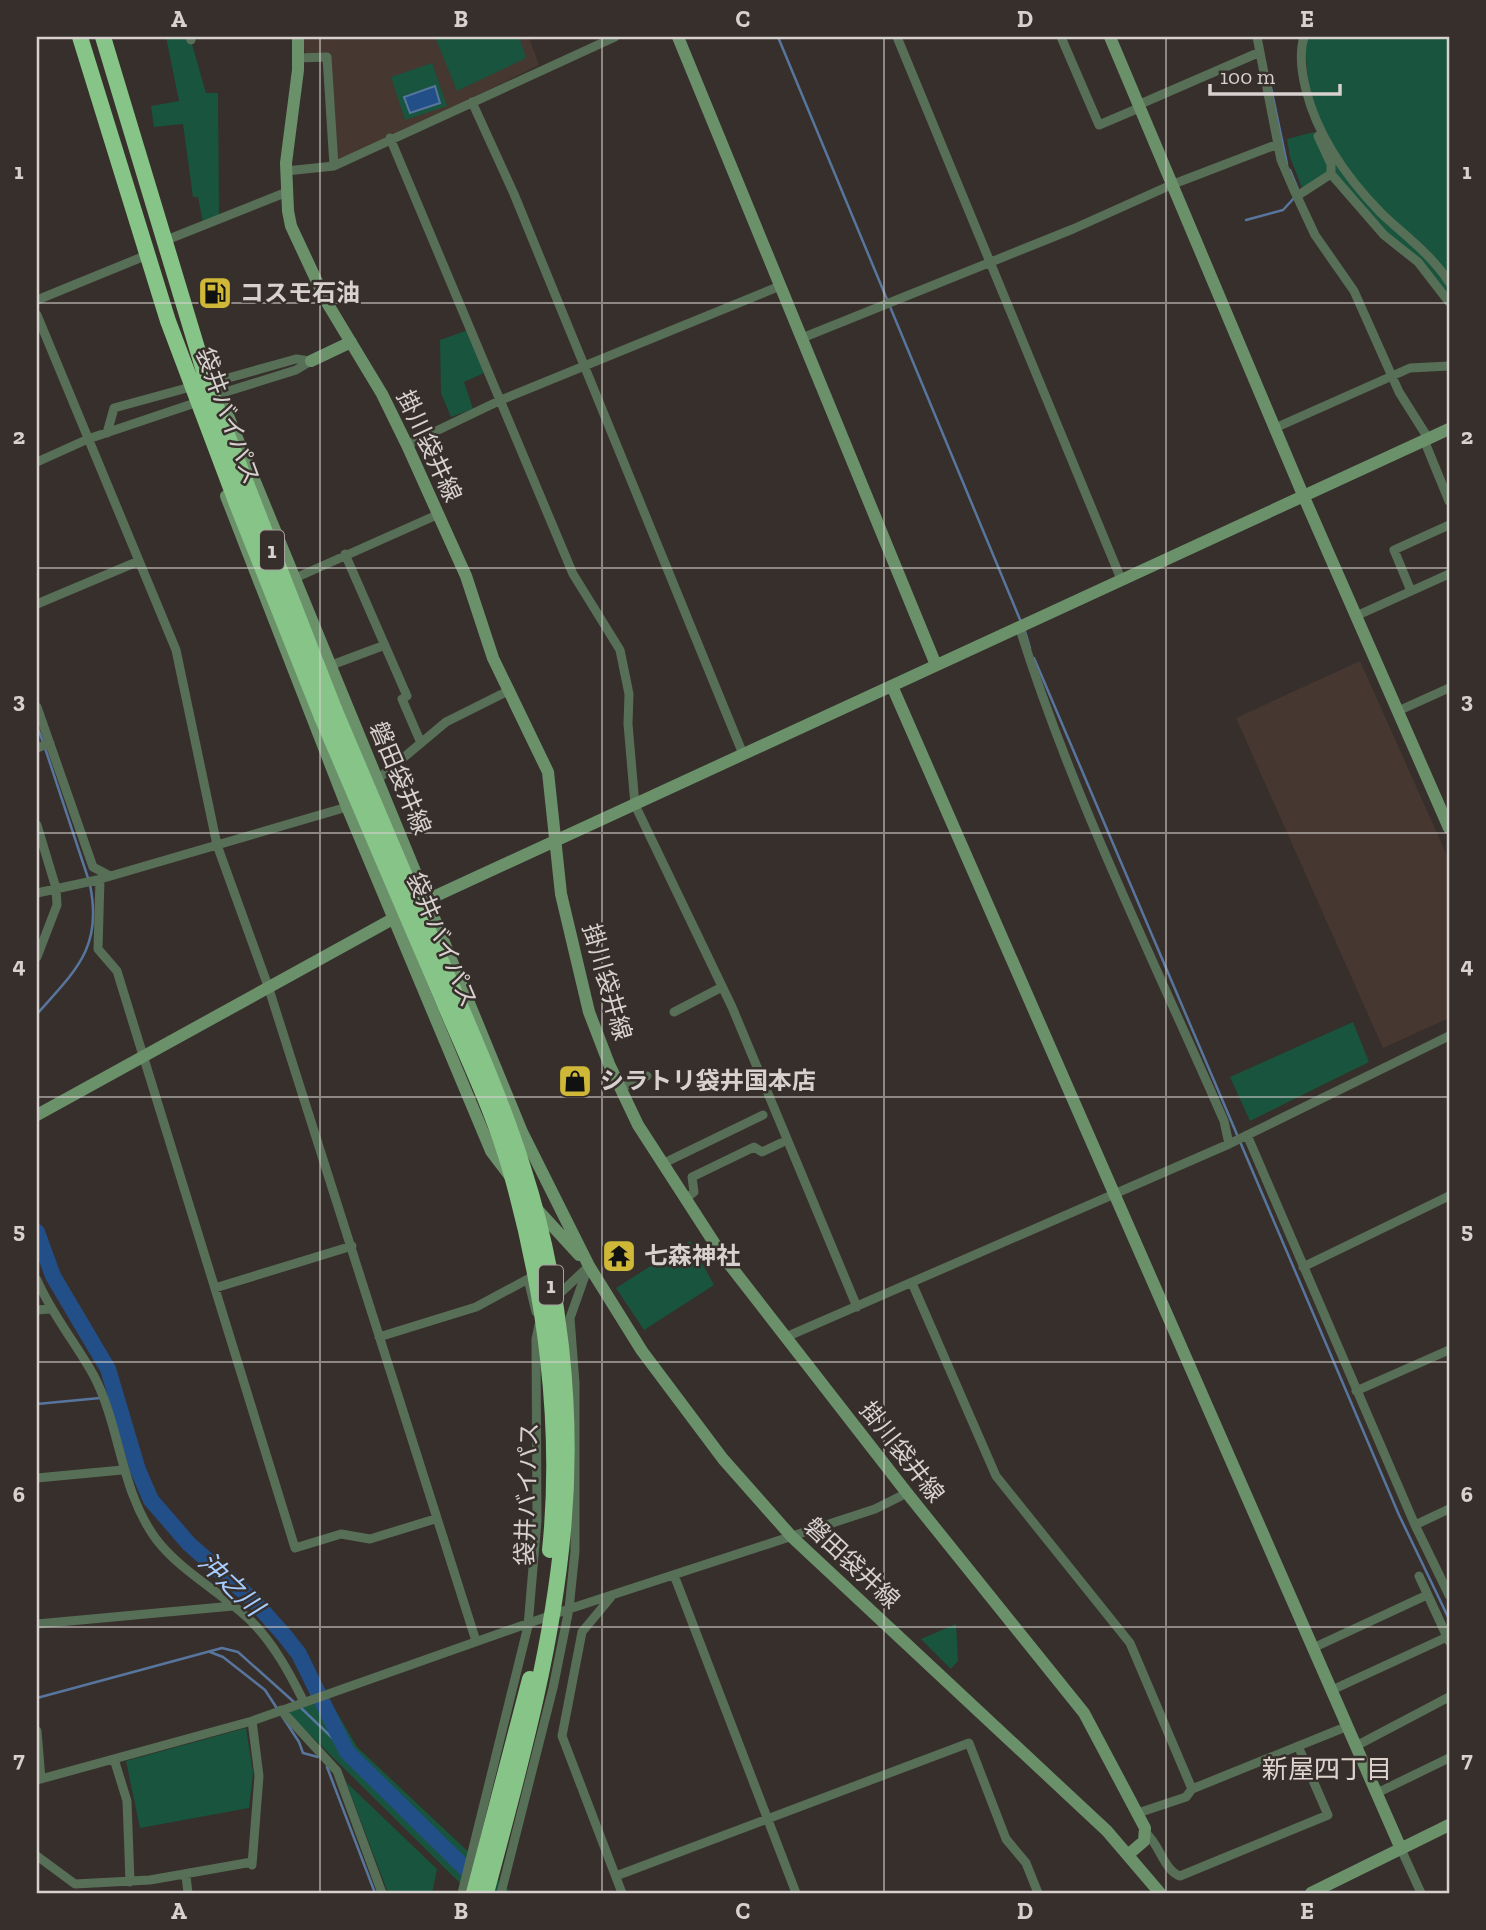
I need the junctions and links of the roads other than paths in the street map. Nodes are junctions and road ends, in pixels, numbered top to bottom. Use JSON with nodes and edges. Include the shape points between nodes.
{"nodes":[{"id":1,"x":80,"y":37,"type":"edge"},
{"id":2,"x":103,"y":37,"type":"edge"},
{"id":3,"x":298,"y":37,"type":"edge"},
{"id":4,"x":615,"y":37,"type":"edge"},
{"id":5,"x":678,"y":37,"type":"edge"},
{"id":6,"x":897,"y":37,"type":"edge"},
{"id":7,"x":1061,"y":37,"type":"edge"},
{"id":8,"x":1110,"y":37,"type":"edge"},
{"id":9,"x":1256,"y":37,"type":"edge"},
{"id":10,"x":1304,"y":37,"type":"edge"},
{"id":11,"x":1259,"y":52,"type":"junction"},
{"id":12,"x":298,"y":58,"type":"junction"},
{"id":13,"x":472,"y":102,"type":"junction"},
{"id":14,"x":1139,"y":106,"type":"junction"},
{"id":15,"x":1311,"y":110,"type":"junction"},
{"id":16,"x":390,"y":138,"type":"junction"},
{"id":17,"x":1278,"y":144,"type":"junction"},
{"id":18,"x":334,"y":166,"type":"junction"},
{"id":19,"x":286,"y":170,"type":"junction"},
{"id":20,"x":1331,"y":174,"type":"junction"},
{"id":21,"x":1171,"y":185,"type":"junction"},
{"id":22,"x":287,"y":192,"type":"junction"},
{"id":23,"x":1297,"y":196,"type":"junction"},
{"id":24,"x":164,"y":241,"type":"junction"},
{"id":25,"x":147,"y":255,"type":"junction"},
{"id":26,"x":990,"y":260,"type":"junction"},
{"id":27,"x":1449,"y":282,"type":"edge"},
{"id":28,"x":780,"y":286,"type":"junction"},
{"id":29,"x":37,"y":298,"type":"edge"},
{"id":30,"x":182,"y":302,"type":"junction"},
{"id":31,"x":1449,"y":302,"type":"edge"},
{"id":32,"x":37,"y":315,"type":"edge"},
{"id":33,"x":168,"y":318,"type":"junction"},
{"id":34,"x":802,"y":338,"type":"junction"},
{"id":35,"x":351,"y":342,"type":"junction"},
{"id":36,"x":311,"y":361,"type":"junction"},
{"id":37,"x":585,"y":366,"type":"junction"},
{"id":38,"x":1449,"y":366,"type":"edge"},
{"id":39,"x":1392,"y":377,"type":"junction"},
{"id":40,"x":214,"y":382,"type":"junction"},
{"id":41,"x":187,"y":388,"type":"junction"},
{"id":42,"x":219,"y":394,"type":"junction"},
{"id":43,"x":501,"y":400,"type":"junction"},
{"id":44,"x":192,"y":404,"type":"junction"},
{"id":45,"x":1275,"y":428,"type":"junction"},
{"id":46,"x":1449,"y":429,"type":"edge"},
{"id":47,"x":107,"y":433,"type":"junction"},
{"id":48,"x":88,"y":439,"type":"junction"},
{"id":49,"x":1426,"y":439,"type":"junction"},
{"id":50,"x":407,"y":445,"type":"junction"},
{"id":51,"x":37,"y":461,"type":"edge"},
{"id":52,"x":1446,"y":486,"type":"edge"},
{"id":53,"x":1303,"y":495,"type":"junction"},
{"id":54,"x":1449,"y":501,"type":"edge"},
{"id":55,"x":439,"y":514,"type":"junction"},
{"id":56,"x":1449,"y":525,"type":"edge"},
{"id":57,"x":345,"y":554,"type":"junction"},
{"id":58,"x":139,"y":561,"type":"junction"},
{"id":59,"x":1449,"y":574,"type":"edge"},
{"id":60,"x":293,"y":579,"type":"junction"},
{"id":61,"x":1121,"y":579,"type":"junction"},
{"id":62,"x":1411,"y":591,"type":"junction"},
{"id":63,"x":37,"y":604,"type":"edge"},
{"id":64,"x":1356,"y":615,"type":"junction"},
{"id":65,"x":1019,"y":626,"type":"junction"},
{"id":66,"x":385,"y":645,"type":"junction"},
{"id":67,"x":936,"y":665,"type":"junction"},
{"id":68,"x":329,"y":666,"type":"junction"},
{"id":69,"x":892,"y":686,"type":"junction"},
{"id":70,"x":1449,"y":688,"type":"edge"},
{"id":71,"x":510,"y":690,"type":"junction"},
{"id":72,"x":37,"y":707,"type":"edge"},
{"id":73,"x":1398,"y":711,"type":"junction"},
{"id":74,"x":328,"y":713,"type":"junction"},
{"id":75,"x":421,"y":743,"type":"junction"},
{"id":76,"x":43,"y":745,"type":"edge"},
{"id":77,"x":743,"y":754,"type":"junction"},
{"id":78,"x":378,"y":779,"type":"junction"},
{"id":79,"x":635,"y":805,"type":"junction"},
{"id":80,"x":347,"y":807,"type":"junction"},
{"id":81,"x":37,"y":825,"type":"edge"},
{"id":82,"x":1449,"y":828,"type":"edge"},
{"id":83,"x":555,"y":842,"type":"junction"},
{"id":84,"x":217,"y":845,"type":"junction"},
{"id":85,"x":102,"y":878,"type":"junction"},
{"id":86,"x":56,"y":888,"type":"junction"},
{"id":87,"x":37,"y":893,"type":"edge"},
{"id":88,"x":429,"y":899,"type":"junction"},
{"id":89,"x":394,"y":916,"type":"junction"},
{"id":90,"x":37,"y":957,"type":"edge"},
{"id":91,"x":268,"y":986,"type":"junction"},
{"id":92,"x":722,"y":987,"type":"junction"},
{"id":93,"x":674,"y":1012,"type":"dead end"},
{"id":94,"x":1449,"y":1036,"type":"edge"},
{"id":95,"x":144,"y":1056,"type":"junction"},
{"id":96,"x":646,"y":1076,"type":"dead end"},
{"id":97,"x":621,"y":1088,"type":"junction"},
{"id":98,"x":37,"y":1115,"type":"edge"},
{"id":99,"x":763,"y":1115,"type":"dead end"},
{"id":100,"x":1246,"y":1136,"type":"junction"},
{"id":101,"x":780,"y":1143,"type":"dead end"},
{"id":102,"x":1231,"y":1143,"type":"junction"},
{"id":103,"x":662,"y":1164,"type":"junction"},
{"id":104,"x":1114,"y":1195,"type":"junction"},
{"id":105,"x":1449,"y":1196,"type":"edge"},
{"id":106,"x":685,"y":1199,"type":"junction"},
{"id":107,"x":352,"y":1246,"type":"junction"},
{"id":108,"x":589,"y":1266,"type":"junction"},
{"id":109,"x":1303,"y":1267,"type":"junction"},
{"id":110,"x":37,"y":1280,"type":"edge"},
{"id":111,"x":912,"y":1283,"type":"junction"},
{"id":112,"x":215,"y":1287,"type":"junction"},
{"id":113,"x":857,"y":1307,"type":"junction"},
{"id":114,"x":50,"y":1309,"type":"junction"},
{"id":115,"x":37,"y":1310,"type":"edge"},
{"id":116,"x":540,"y":1320,"type":"junction"},
{"id":117,"x":379,"y":1337,"type":"junction"},
{"id":118,"x":786,"y":1337,"type":"junction"},
{"id":119,"x":1449,"y":1350,"type":"edge"},
{"id":120,"x":1356,"y":1391,"type":"junction"},
{"id":121,"x":122,"y":1470,"type":"junction"},
{"id":122,"x":37,"y":1478,"type":"edge"},
{"id":123,"x":907,"y":1493,"type":"junction"},
{"id":124,"x":1449,"y":1509,"type":"edge"},
{"id":125,"x":435,"y":1519,"type":"junction"},
{"id":126,"x":1415,"y":1525,"type":"junction"},
{"id":127,"x":792,"y":1537,"type":"junction"},
{"id":128,"x":674,"y":1575,"type":"junction"},
{"id":129,"x":1419,"y":1576,"type":"dead end"},
{"id":130,"x":1427,"y":1595,"type":"junction"},
{"id":131,"x":1449,"y":1595,"type":"edge"},
{"id":132,"x":613,"y":1596,"type":"junction"},
{"id":133,"x":233,"y":1605,"type":"junction"},
{"id":134,"x":569,"y":1609,"type":"junction"},
{"id":135,"x":37,"y":1624,"type":"edge"},
{"id":136,"x":528,"y":1626,"type":"junction"},
{"id":137,"x":1448,"y":1640,"type":"edge"},
{"id":138,"x":475,"y":1642,"type":"junction"},
{"id":139,"x":1313,"y":1648,"type":"junction"},
{"id":140,"x":1332,"y":1690,"type":"junction"},
{"id":141,"x":1449,"y":1697,"type":"edge"},
{"id":142,"x":304,"y":1702,"type":"junction"},
{"id":143,"x":281,"y":1710,"type":"junction"},
{"id":144,"x":252,"y":1721,"type":"junction"},
{"id":145,"x":1348,"y":1726,"type":"junction"},
{"id":146,"x":37,"y":1731,"type":"edge"},
{"id":147,"x":1298,"y":1746,"type":"junction"},
{"id":148,"x":1356,"y":1746,"type":"junction"},
{"id":149,"x":1449,"y":1758,"type":"edge"},
{"id":150,"x":114,"y":1759,"type":"junction"},
{"id":151,"x":39,"y":1779,"type":"edge"},
{"id":152,"x":1192,"y":1789,"type":"junction"},
{"id":153,"x":1377,"y":1793,"type":"junction"},
{"id":154,"x":1138,"y":1813,"type":"junction"},
{"id":155,"x":768,"y":1819,"type":"junction"},
{"id":156,"x":1449,"y":1825,"type":"edge"},
{"id":157,"x":1147,"y":1834,"type":"junction"},
{"id":158,"x":1401,"y":1849,"type":"junction"},
{"id":159,"x":1129,"y":1854,"type":"junction"},
{"id":160,"x":37,"y":1856,"type":"edge"},
{"id":161,"x":186,"y":1876,"type":"junction"},
{"id":162,"x":616,"y":1877,"type":"junction"},
{"id":163,"x":130,"y":1882,"type":"junction"},
{"id":164,"x":188,"y":1893,"type":"edge"},
{"id":165,"x":382,"y":1893,"type":"edge"},
{"id":166,"x":462,"y":1893,"type":"edge"},
{"id":167,"x":474,"y":1893,"type":"edge"},
{"id":168,"x":486,"y":1893,"type":"edge"},
{"id":169,"x":501,"y":1893,"type":"edge"},
{"id":170,"x":622,"y":1893,"type":"edge"},
{"id":171,"x":796,"y":1893,"type":"edge"},
{"id":172,"x":1038,"y":1893,"type":"edge"},
{"id":173,"x":1160,"y":1893,"type":"edge"},
{"id":174,"x":1313,"y":1893,"type":"edge"},
{"id":175,"x":1421,"y":1893,"type":"edge"}],
"edges":[{"from":1,"to":25,"type":"highway","name":"袋井バイパス","number":"1"},
{"from":2,"to":24,"type":"highway","name":"袋井バイパス","number":"1"},
{"from":3,"to":12,"type":"main road","name":"掛川袋井線"},
{"from":4,"to":13,"type":"street"},
{"from":5,"to":28,"type":"main road"},
{"from":6,"to":26,"type":"street"},
{"from":7,"to":14,"type":"street","via":[[1099,125]]},
{"from":8,"to":14,"type":"main road"},
{"from":9,"to":11,"type":"street"},
{"from":10,"to":15,"type":"street","via":[[1302,64]]},
{"from":11,"to":14,"type":"street"},
{"from":11,"to":17,"type":"street"},
{"from":12,"to":18,"type":"street","via":[[327,57]]},
{"from":12,"to":19,"type":"main road","name":"掛川袋井線"},
{"from":13,"to":16,"type":"street"},
{"from":13,"to":37,"type":"street"},
{"from":14,"to":21,"type":"main road"},
{"from":15,"to":20,"type":"street"},
{"from":15,"to":27,"type":"street","via":[[1349,177]]},
{"from":16,"to":18,"type":"street"},
{"from":16,"to":43,"type":"street"},
{"from":17,"to":21,"type":"street"},
{"from":17,"to":23,"type":"street"},
{"from":18,"to":19,"type":"street"},
{"from":19,"to":22,"type":"main road","name":"掛川袋井線"},
{"from":20,"to":23,"type":"street"},
{"from":20,"to":31,"type":"street","via":[[1384,235],[1419,262]]},
{"from":21,"to":26,"type":"street"},
{"from":21,"to":45,"type":"main road"},
{"from":22,"to":24,"type":"street"},
{"from":22,"to":35,"type":"main road","name":"掛川袋井線","via":[[291,226]]},
{"from":23,"to":39,"type":"street","via":[[1322,246],[1354,290]]},
{"from":24,"to":30,"type":"highway","name":"袋井バイパス","number":"1"},
{"from":25,"to":29,"type":"street"},
{"from":25,"to":33,"type":"highway","name":"袋井バイパス","number":"1"},
{"from":26,"to":34,"type":"street"},
{"from":26,"to":61,"type":"street"},
{"from":28,"to":34,"type":"main road"},
{"from":28,"to":37,"type":"street"},
{"from":30,"to":40,"type":"main road","name":"磐田袋井線","via":[[197,326]]},
{"from":30,"to":74,"type":"highway","name":"袋井バイパス","number":"1"},
{"from":32,"to":48,"type":"street"},
{"from":33,"to":41,"type":"main road","name":"磐田袋井線"},
{"from":33,"to":74,"type":"highway","name":"袋井バイパス","number":"1","via":[[237,504]]},
{"from":34,"to":67,"type":"main road"},
{"from":35,"to":36,"type":"main road"},
{"from":35,"to":50,"type":"main road","name":"掛川袋井線"},
{"from":36,"to":40,"type":"street","via":[[296,359]]},
{"from":36,"to":42,"type":"street"},
{"from":37,"to":43,"type":"street"},
{"from":37,"to":77,"type":"street"},
{"from":38,"to":39,"type":"street","via":[[1419,365]]},
{"from":39,"to":45,"type":"street"},
{"from":39,"to":49,"type":"street"},
{"from":40,"to":42,"type":"main road","name":"磐田袋井線"},
{"from":41,"to":44,"type":"main road","name":"磐田袋井線"},
{"from":41,"to":47,"type":"street","via":[[114,408]]},
{"from":42,"to":60,"type":"main road","name":"磐田袋井線"},
{"from":43,"to":50,"type":"street"},
{"from":43,"to":79,"type":"street","via":[[573,573],[620,650],[629,694]]},
{"from":44,"to":47,"type":"street"},
{"from":44,"to":80,"type":"main road","name":"磐田袋井線"},
{"from":45,"to":53,"type":"main road"},
{"from":46,"to":49,"type":"main road"},
{"from":47,"to":48,"type":"street"},
{"from":48,"to":51,"type":"street"},
{"from":48,"to":58,"type":"street"},
{"from":49,"to":52,"type":"street"},
{"from":49,"to":53,"type":"main road"},
{"from":50,"to":55,"type":"main road","name":"掛川袋井線"},
{"from":52,"to":54,"type":"street"},
{"from":53,"to":61,"type":"main road"},
{"from":53,"to":64,"type":"main road"},
{"from":55,"to":57,"type":"street"},
{"from":55,"to":71,"type":"main road","name":"掛川袋井線","via":[[466,576],[493,658]]},
{"from":56,"to":62,"type":"street","via":[[1394,550]]},
{"from":57,"to":60,"type":"street"},
{"from":57,"to":66,"type":"street"},
{"from":58,"to":63,"type":"street"},
{"from":58,"to":84,"type":"street","via":[[176,650]]},
{"from":59,"to":62,"type":"street"},
{"from":60,"to":68,"type":"main road","name":"磐田袋井線"},
{"from":61,"to":65,"type":"main road"},
{"from":62,"to":64,"type":"street"},
{"from":64,"to":73,"type":"main road"},
{"from":65,"to":67,"type":"main road"},
{"from":65,"to":102,"type":"street","via":[[1072,773]]},
{"from":66,"to":68,"type":"street"},
{"from":66,"to":75,"type":"street"},
{"from":67,"to":69,"type":"main road"},
{"from":68,"to":78,"type":"main road","name":"磐田袋井線"},
{"from":69,"to":77,"type":"main road"},
{"from":69,"to":104,"type":"main road"},
{"from":70,"to":73,"type":"street"},
{"from":71,"to":75,"type":"street","via":[[446,722]]},
{"from":71,"to":83,"type":"main road","name":"掛川袋井線","via":[[548,772]]},
{"from":72,"to":76,"type":"street"},
{"from":73,"to":82,"type":"main road"},
{"from":74,"to":167,"type":"highway","name":"袋井バイパス","number":"1","bridge":true,"via":[[511,1171],[536,1282],[549,1377],[554,1481],[540,1629]]},
{"from":74,"to":168,"type":"highway","name":"袋井バイパス","number":"1","bridge":true,"via":[[497,1093],[540,1230],[560,1342],[565,1482],[557,1585],[536,1702]]},
{"from":75,"to":78,"type":"street"},
{"from":76,"to":85,"type":"street","via":[[93,867]]},
{"from":77,"to":79,"type":"main road"},
{"from":78,"to":88,"type":"main road","name":"磐田袋井線"},
{"from":79,"to":83,"type":"main road"},
{"from":79,"to":92,"type":"street"},
{"from":80,"to":84,"type":"street"},
{"from":80,"to":89,"type":"main road","name":"磐田袋井線"},
{"from":81,"to":86,"type":"street"},
{"from":83,"to":88,"type":"main road"},
{"from":83,"to":97,"type":"main road","name":"掛川袋井線","via":[[561,894],[586,999]]},
{"from":84,"to":85,"type":"street"},
{"from":84,"to":91,"type":"street"},
{"from":85,"to":86,"type":"street"},
{"from":85,"to":95,"type":"street","via":[[98,949],[117,971]]},
{"from":86,"to":87,"type":"street"},
{"from":86,"to":90,"type":"street","via":[[57,905]]},
{"from":88,"to":89,"type":"main road"},
{"from":88,"to":108,"type":"main road","name":"磐田袋井線","via":[[522,1132]]},
{"from":89,"to":91,"type":"main road"},
{"from":89,"to":108,"type":"main road","name":"磐田袋井線","via":[[491,1151]]},
{"from":91,"to":95,"type":"main road"},
{"from":91,"to":107,"type":"street"},
{"from":92,"to":93,"type":"street"},
{"from":92,"to":113,"type":"street"},
{"from":94,"to":100,"type":"street"},
{"from":95,"to":98,"type":"main road"},
{"from":95,"to":112,"type":"street"},
{"from":96,"to":97,"type":"street"},
{"from":97,"to":103,"type":"main road","name":"掛川袋井線"},
{"from":99,"to":103,"type":"street"},
{"from":100,"to":102,"type":"street"},
{"from":100,"to":109,"type":"street"},
{"from":101,"to":106,"type":"street","via":[[762,1152],[754,1147],[692,1177],[694,1192]]},
{"from":102,"to":104,"type":"street"},
{"from":103,"to":106,"type":"main road","name":"掛川袋井線"},
{"from":104,"to":111,"type":"street"},
{"from":104,"to":139,"type":"main road"},
{"from":105,"to":109,"type":"street"},
{"from":106,"to":118,"type":"main road","name":"掛川袋井線"},
{"from":107,"to":112,"type":"street"},
{"from":107,"to":117,"type":"street"},
{"from":108,"to":116,"type":"street","via":[[553,1300]]},
{"from":108,"to":127,"type":"main road","name":"磐田袋井線","via":[[672,1392]]},
{"from":108,"to":134,"type":"street","via":[[570,1318],[575,1383],[575,1551]]},
{"from":109,"to":120,"type":"street"},
{"from":110,"to":114,"type":"street"},
{"from":111,"to":113,"type":"street"},
{"from":111,"to":152,"type":"street","via":[[996,1476],[1129,1643]]},
{"from":112,"to":125,"type":"street","via":[[295,1548],[341,1534],[370,1539]]},
{"from":113,"to":118,"type":"street"},
{"from":114,"to":115,"type":"street"},
{"from":114,"to":121,"type":"street","via":[[93,1376],[112,1421]]},
{"from":116,"to":117,"type":"street","via":[[528,1279],[477,1307]]},
{"from":116,"to":136,"type":"street","via":[[536,1339],[537,1521]]},
{"from":117,"to":125,"type":"street"},
{"from":118,"to":123,"type":"main road","name":"掛川袋井線"},
{"from":119,"to":120,"type":"street"},
{"from":120,"to":126,"type":"street"},
{"from":121,"to":122,"type":"street"},
{"from":121,"to":133,"type":"street","via":[[154,1537],[173,1560]]},
{"from":123,"to":127,"type":"street"},
{"from":123,"to":154,"type":"main road","name":"掛川袋井線","via":[[1084,1713]]},
{"from":124,"to":126,"type":"street"},
{"from":125,"to":138,"type":"street"},
{"from":126,"to":131,"type":"street"},
{"from":127,"to":128,"type":"street"},
{"from":127,"to":159,"type":"main road","name":"磐田袋井線"},
{"from":128,"to":132,"type":"street"},
{"from":128,"to":155,"type":"street"},
{"from":129,"to":130,"type":"street"},
{"from":130,"to":137,"type":"street"},
{"from":130,"to":139,"type":"street"},
{"from":132,"to":134,"type":"street"},
{"from":132,"to":162,"type":"street","via":[[582,1632],[562,1736]]},
{"from":133,"to":135,"type":"street"},
{"from":133,"to":142,"type":"street","via":[[254,1624],[288,1670]]},
{"from":134,"to":136,"type":"street"},
{"from":134,"to":169,"type":"street"},
{"from":136,"to":138,"type":"street"},
{"from":136,"to":166,"type":"street"},
{"from":137,"to":140,"type":"street"},
{"from":138,"to":142,"type":"street"},
{"from":139,"to":140,"type":"main road"},
{"from":140,"to":145,"type":"main road"},
{"from":141,"to":148,"type":"street"},
{"from":142,"to":143,"type":"street"},
{"from":143,"to":144,"type":"street"},
{"from":143,"to":165,"type":"street","via":[[337,1771]]},
{"from":144,"to":150,"type":"street"},
{"from":144,"to":161,"type":"street","via":[[259,1776],[252,1864]]},
{"from":145,"to":147,"type":"street"},
{"from":145,"to":148,"type":"main road"},
{"from":146,"to":151,"type":"street"},
{"from":147,"to":152,"type":"street"},
{"from":147,"to":157,"type":"street","via":[[1328,1815],[1180,1876],[1173,1874]]},
{"from":148,"to":153,"type":"main road"},
{"from":149,"to":153,"type":"street"},
{"from":150,"to":151,"type":"street"},
{"from":150,"to":163,"type":"street","via":[[127,1801]]},
{"from":152,"to":154,"type":"street","via":[[1186,1797]]},
{"from":153,"to":158,"type":"main road"},
{"from":154,"to":157,"type":"main road","name":"掛川袋井線"},
{"from":155,"to":162,"type":"street"},
{"from":155,"to":171,"type":"street"},
{"from":155,"to":172,"type":"street","via":[[968,1743],[1006,1839],[1027,1863]]},
{"from":156,"to":158,"type":"main road"},
{"from":157,"to":159,"type":"main road"},
{"from":158,"to":174,"type":"main road"},
{"from":158,"to":175,"type":"street"},
{"from":159,"to":173,"type":"main road"},
{"from":160,"to":163,"type":"street","via":[[75,1884]]},
{"from":161,"to":163,"type":"street"},
{"from":161,"to":164,"type":"street"},
{"from":162,"to":170,"type":"street"}]}
